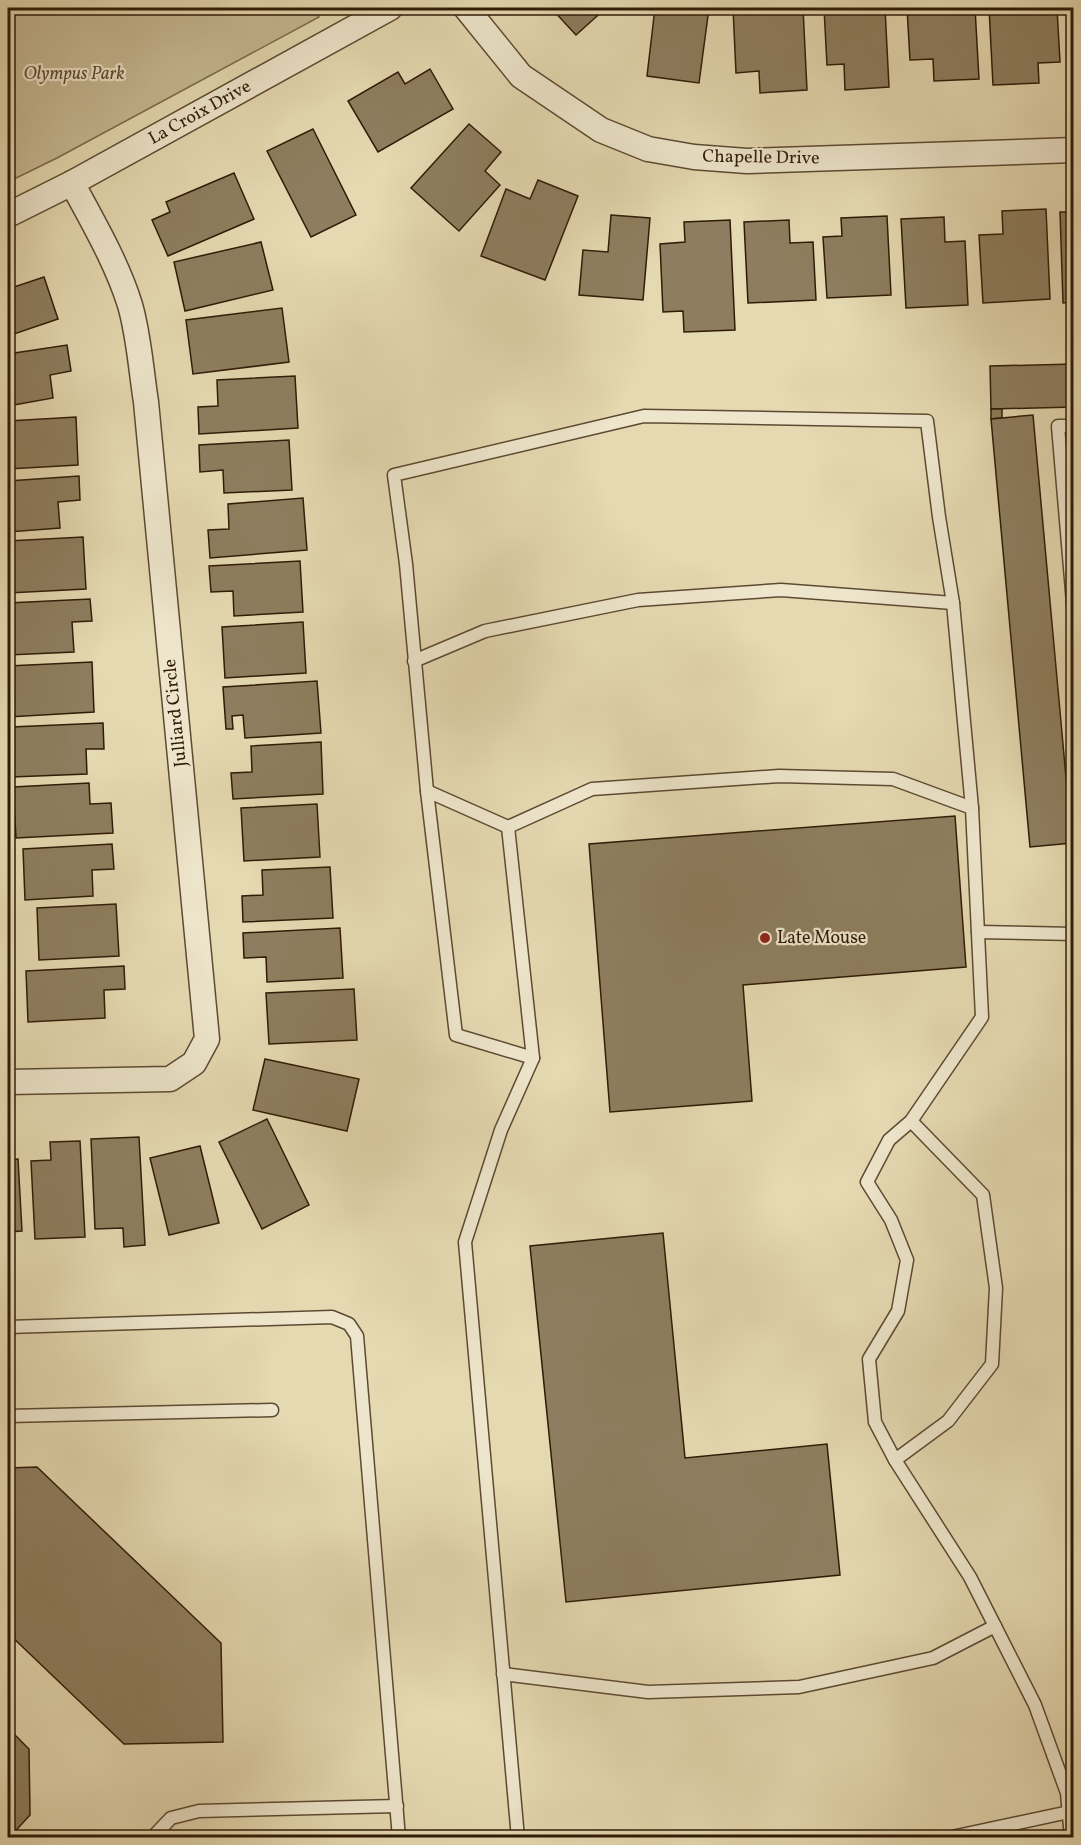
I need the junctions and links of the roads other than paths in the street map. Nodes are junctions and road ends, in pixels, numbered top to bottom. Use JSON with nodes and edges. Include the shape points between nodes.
{"nodes":[{"id":1,"x":390,"y":8,"type":"edge"},
{"id":2,"x":466,"y":8,"type":"edge"},
{"id":3,"x":1074,"y":150,"type":"edge"},
{"id":4,"x":72,"y":183,"type":"junction"},
{"id":5,"x":8,"y":215,"type":"edge"},
{"id":6,"x":1074,"y":426,"type":"edge"},
{"id":7,"x":1070,"y":525,"type":"edge"},
{"id":8,"x":953,"y":603,"type":"junction"},
{"id":9,"x":1073,"y":617,"type":"edge"},
{"id":10,"x":414,"y":661,"type":"junction"},
{"id":11,"x":428,"y":791,"type":"junction"},
{"id":12,"x":972,"y":807,"type":"junction"},
{"id":13,"x":508,"y":827,"type":"junction"},
{"id":14,"x":978,"y":932,"type":"junction"},
{"id":15,"x":1074,"y":934,"type":"edge"},
{"id":16,"x":533,"y":1058,"type":"junction"},
{"id":17,"x":8,"y":1082,"type":"edge"},
{"id":18,"x":912,"y":1121,"type":"junction"},
{"id":19,"x":8,"y":1327,"type":"edge"},
{"id":20,"x":272,"y":1410,"type":"dead end"},
{"id":21,"x":8,"y":1416,"type":"edge"},
{"id":22,"x":895,"y":1460,"type":"junction"},
{"id":23,"x":995,"y":1626,"type":"junction"},
{"id":24,"x":503,"y":1674,"type":"junction"},
{"id":25,"x":397,"y":1806,"type":"junction"},
{"id":26,"x":1069,"y":1812,"type":"junction"},
{"id":27,"x":152,"y":1838,"type":"edge"},
{"id":28,"x":399,"y":1838,"type":"edge"},
{"id":29,"x":518,"y":1838,"type":"edge"},
{"id":30,"x":947,"y":1838,"type":"edge"},
{"id":31,"x":1071,"y":1838,"type":"edge"}],
"edges":[{"from":1,"to":4,"type":"street","name":"La Croix Drive"},
{"from":2,"to":3,"type":"street","name":"Chapelle Drive","via":[[521,76],[601,130],[648,149],[747,161]]},
{"from":4,"to":5,"type":"street","name":"La Croix Drive"},
{"from":4,"to":17,"type":"street","name":"Julliard Circle","via":[[111,257],[130,305],[139,354],[207,1039],[194,1063],[170,1079]]},
{"from":6,"to":7,"type":"lane","via":[[1058,426]]},
{"from":7,"to":9,"type":"lane"},
{"from":8,"to":10,"type":"lane","via":[[781,590],[638,600],[485,631]]},
{"from":8,"to":10,"type":"lane","via":[[927,421],[644,416],[394,475]]},
{"from":8,"to":12,"type":"lane"},
{"from":10,"to":11,"type":"lane"},
{"from":11,"to":13,"type":"lane"},
{"from":11,"to":16,"type":"lane","via":[[456,1035]]},
{"from":12,"to":13,"type":"lane","via":[[893,779],[779,776],[592,789]]},
{"from":12,"to":14,"type":"lane"},
{"from":13,"to":16,"type":"lane"},
{"from":14,"to":15,"type":"lane"},
{"from":14,"to":18,"type":"lane","via":[[982,1017]]},
{"from":16,"to":24,"type":"lane","via":[[501,1130],[465,1242]]},
{"from":18,"to":22,"type":"lane","via":[[889,1140],[867,1182],[891,1220],[907,1260],[898,1311],[869,1359],[874,1422]]},
{"from":18,"to":22,"type":"lane","via":[[983,1195],[996,1288],[993,1353],[992,1364],[948,1421]]},
{"from":19,"to":25,"type":"lane","via":[[332,1317],[349,1324],[357,1336]]},
{"from":20,"to":21,"type":"lane"},
{"from":22,"to":23,"type":"lane","via":[[970,1577]]},
{"from":23,"to":24,"type":"lane","via":[[933,1658],[798,1687],[648,1692]]},
{"from":23,"to":26,"type":"lane","via":[[1035,1705],[1067,1793]]},
{"from":24,"to":29,"type":"lane"},
{"from":25,"to":27,"type":"lane","via":[[199,1811],[171,1818]]},
{"from":25,"to":28,"type":"lane"},
{"from":26,"to":30,"type":"lane"},
{"from":26,"to":31,"type":"lane"}]}
